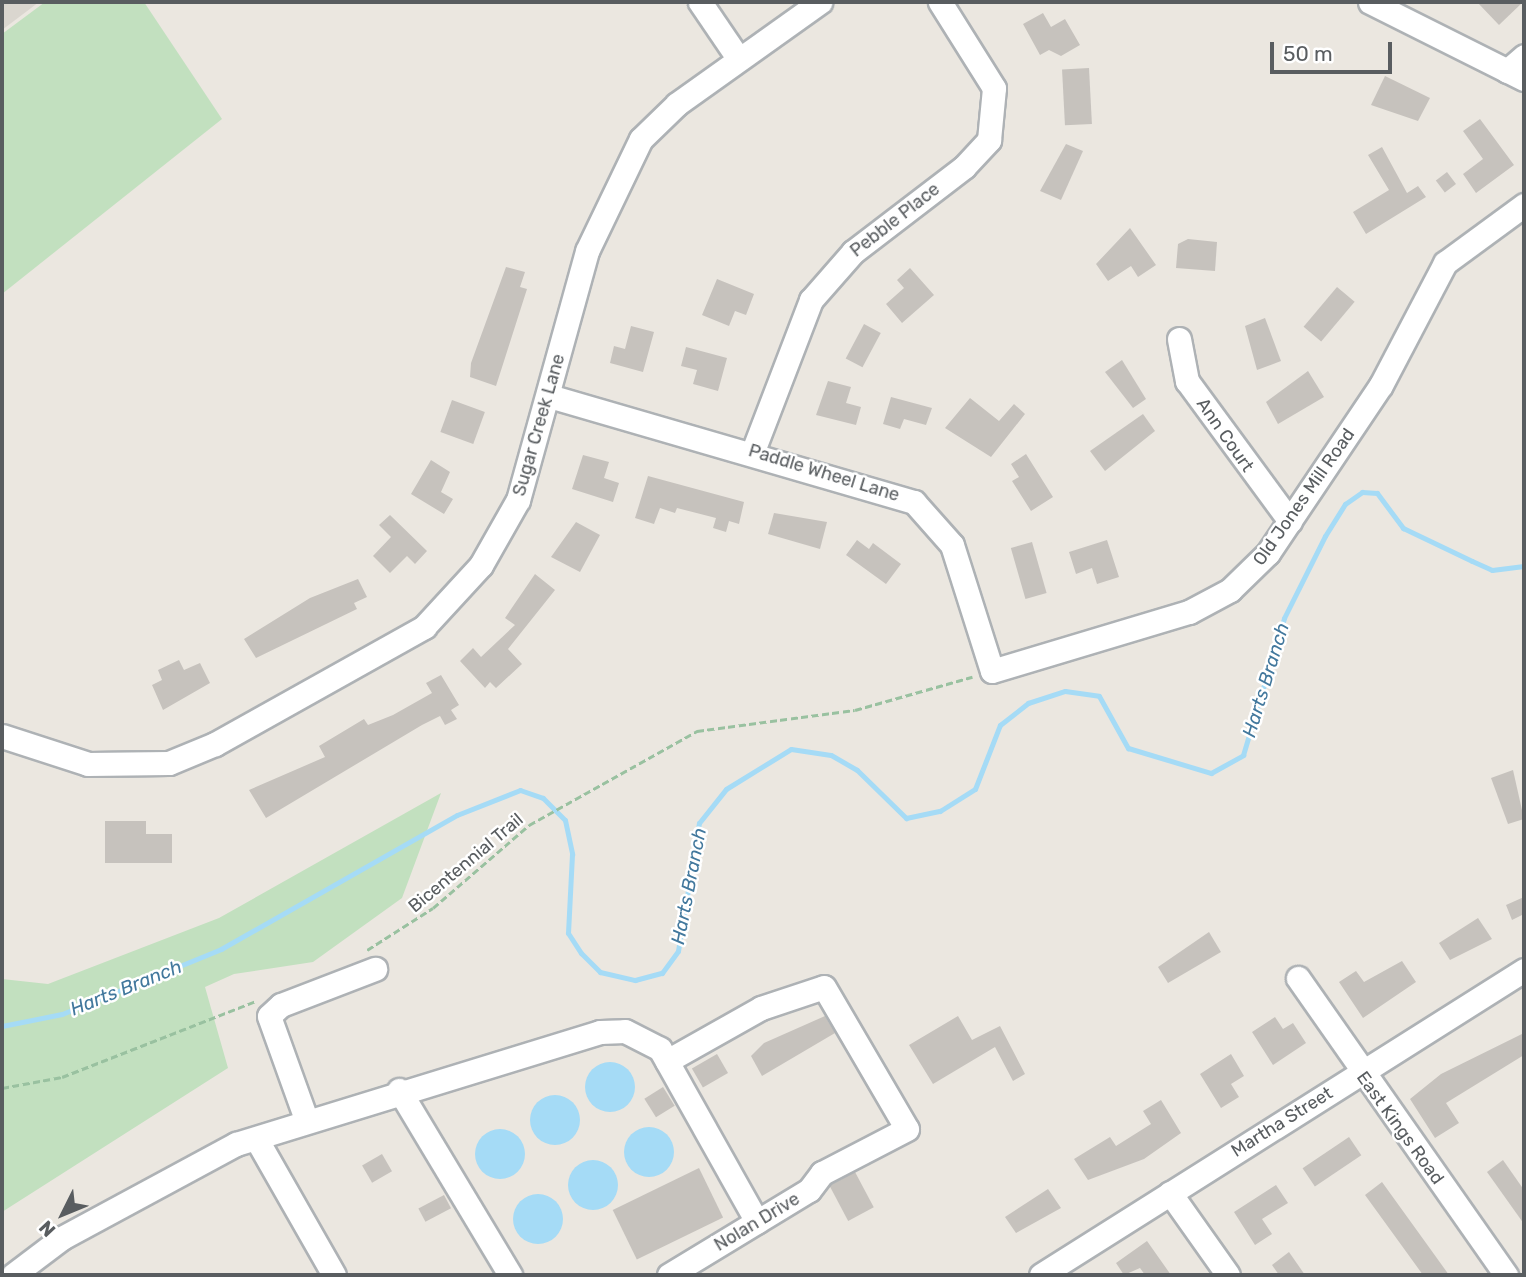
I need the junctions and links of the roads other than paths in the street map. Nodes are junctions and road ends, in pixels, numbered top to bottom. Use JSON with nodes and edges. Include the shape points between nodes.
{"nodes":[{"id":1,"x":700,"y":2,"type":"edge"},
{"id":2,"x":820,"y":2,"type":"edge"},
{"id":3,"x":940,"y":2,"type":"edge"},
{"id":4,"x":1370,"y":2,"type":"edge"},
{"id":5,"x":1409,"y":10,"type":"edge"},
{"id":6,"x":738,"y":58,"type":"junction"},
{"id":7,"x":1519,"y":69,"type":"edge"},
{"id":8,"x":1524,"y":205,"type":"edge"},
{"id":9,"x":1179,"y":339,"type":"dead end"},
{"id":10,"x":549,"y":396,"type":"junction"},
{"id":11,"x":753,"y":451,"type":"junction"},
{"id":12,"x":1290,"y":521,"type":"junction"},
{"id":13,"x":992,"y":671,"type":"joint"},
{"id":14,"x":2,"y":736,"type":"edge"},
{"id":15,"x":374,"y":969,"type":"dead end"},
{"id":16,"x":1524,"y":970,"type":"edge"},
{"id":17,"x":1298,"y":978,"type":"dead end"},
{"id":18,"x":667,"y":1061,"type":"junction"},
{"id":19,"x":1360,"y":1073,"type":"junction"},
{"id":20,"x":399,"y":1090,"type":"junction"},
{"id":21,"x":306,"y":1119,"type":"junction"},
{"id":22,"x":257,"y":1140,"type":"junction"},
{"id":23,"x":1170,"y":1193,"type":"junction"},
{"id":24,"x":757,"y":1222,"type":"junction"},
{"id":25,"x":13,"y":1275,"type":"edge"},
{"id":26,"x":334,"y":1275,"type":"edge"},
{"id":27,"x":510,"y":1275,"type":"edge"},
{"id":28,"x":669,"y":1275,"type":"edge"},
{"id":29,"x":1041,"y":1275,"type":"edge"},
{"id":30,"x":1228,"y":1275,"type":"edge"},
{"id":31,"x":1506,"y":1275,"type":"edge"}],
"edges":[{"from":1,"to":6,"type":"street"},
{"from":2,"to":6,"type":"street","name":"Sugar Creek Lane"},
{"from":3,"to":11,"type":"street","name":"Pebble Place","via":[[994,88],[989,140],[964,167],[853,251],[818,289],[787,347]]},
{"from":4,"to":5,"type":"street"},
{"from":5,"to":7,"type":"street"},
{"from":6,"to":10,"type":"street","name":"Sugar Creek Lane","via":[[656,121],[627,164],[587,251]]},
{"from":8,"to":12,"type":"street","name":"Old Jones Mill Road","via":[[1440,269],[1394,364]]},
{"from":9,"to":12,"type":"street","name":"Ann Court","via":[[1187,381]]},
{"from":10,"to":11,"type":"street","name":"Paddle Wheel Lane"},
{"from":10,"to":14,"type":"street","name":"Sugar Creek Lane","via":[[506,525],[463,587],[405,641],[169,763],[88,764]]},
{"from":11,"to":13,"type":"street","name":"Paddle Wheel Lane","via":[[882,488],[929,513],[962,568]]},
{"from":12,"to":13,"type":"street","name":"Old Jones Mill Road","via":[[1251,571],[1207,603]]},
{"from":15,"to":21,"type":"street","via":[[281,1005],[269,1016]]},
{"from":16,"to":19,"type":"street","name":"Martha Street"},
{"from":17,"to":19,"type":"street","name":"East Kings Road"},
{"from":18,"to":20,"type":"street","via":[[643,1038],[600,1032]]},
{"from":18,"to":24,"type":"street"},
{"from":18,"to":24,"type":"street","name":"Nolan Drive","via":[[761,1008],[824,987],[907,1129],[822,1173],[809,1190]]},
{"from":19,"to":23,"type":"street","name":"Martha Street"},
{"from":19,"to":31,"type":"street","name":"East Kings Road"},
{"from":20,"to":21,"type":"street"},
{"from":20,"to":27,"type":"street"},
{"from":21,"to":22,"type":"street"},
{"from":22,"to":25,"type":"street","via":[[236,1144],[62,1238]]},
{"from":22,"to":26,"type":"street"},
{"from":23,"to":29,"type":"street","name":"Martha Street"},
{"from":23,"to":30,"type":"street"},
{"from":24,"to":28,"type":"street","name":"Nolan Drive"}]}
